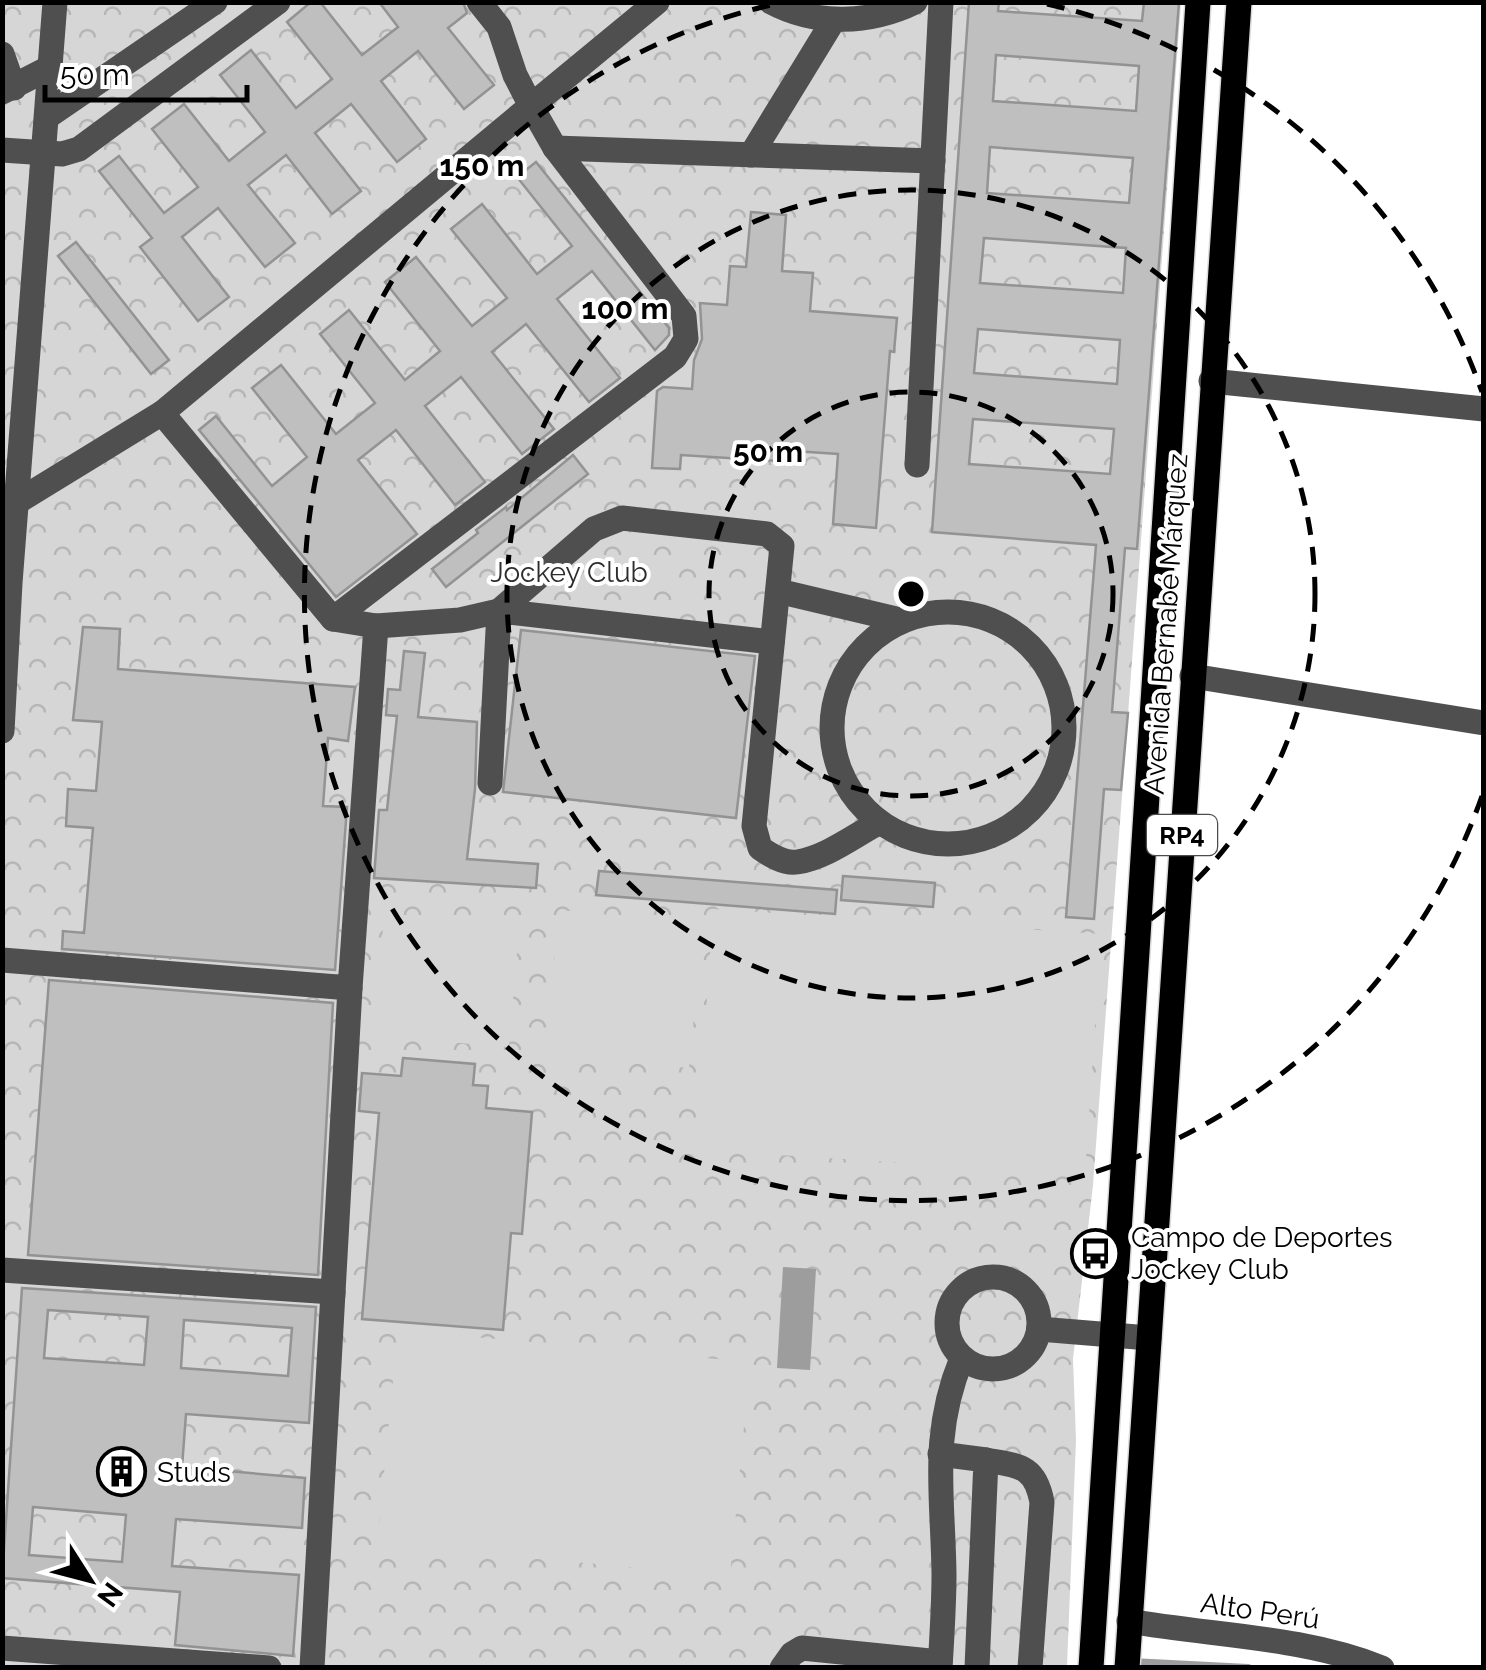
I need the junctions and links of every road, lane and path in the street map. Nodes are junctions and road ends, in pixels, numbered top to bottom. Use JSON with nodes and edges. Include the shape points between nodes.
{"nodes":[{"id":1,"x":56,"y":2,"type":"edge"},
{"id":2,"x":215,"y":2,"type":"edge"},
{"id":3,"x":278,"y":2,"type":"edge"},
{"id":4,"x":479,"y":2,"type":"edge"},
{"id":5,"x":658,"y":2,"type":"edge"},
{"id":6,"x":771,"y":2,"type":"edge"},
{"id":7,"x":915,"y":2,"type":"edge"},
{"id":8,"x":941,"y":2,"type":"edge"},
{"id":9,"x":1198,"y":2,"type":"edge"},
{"id":10,"x":1239,"y":2,"type":"edge"},
{"id":11,"x":501,"y":15,"type":"edge"},
{"id":12,"x":832,"y":21,"type":"junction"},
{"id":13,"x":2,"y":54,"type":"edge"},
{"id":14,"x":51,"y":67,"type":"junction"},
{"id":15,"x":8,"y":90,"type":"edge"},
{"id":16,"x":532,"y":106,"type":"junction"},
{"id":17,"x":47,"y":117,"type":"junction"},
{"id":18,"x":555,"y":148,"type":"junction"},
{"id":19,"x":2,"y":150,"type":"edge"},
{"id":20,"x":44,"y":153,"type":"junction"},
{"id":21,"x":751,"y":155,"type":"junction"},
{"id":22,"x":932,"y":161,"type":"junction"},
{"id":23,"x":1211,"y":381,"type":"junction"},
{"id":24,"x":1484,"y":409,"type":"edge"},
{"id":25,"x":162,"y":413,"type":"junction"},
{"id":26,"x":917,"y":465,"type":"dead end"},
{"id":27,"x":17,"y":502,"type":"junction"},
{"id":28,"x":778,"y":591,"type":"junction"},
{"id":29,"x":499,"y":611,"type":"junction"},
{"id":30,"x":333,"y":619,"type":"junction"},
{"id":31,"x":900,"y":620,"type":"junction"},
{"id":32,"x":376,"y":626,"type":"junction"},
{"id":33,"x":772,"y":642,"type":"junction"},
{"id":34,"x":1192,"y":676,"type":"junction"},
{"id":35,"x":1484,"y":723,"type":"edge"},
{"id":36,"x":2,"y":731,"type":"edge"},
{"id":37,"x":490,"y":783,"type":"dead end"},
{"id":38,"x":878,"y":822,"type":"junction"},
{"id":39,"x":2,"y":960,"type":"edge"},
{"id":40,"x":350,"y":988,"type":"junction"},
{"id":41,"x":2,"y":1270,"type":"edge"},
{"id":42,"x":332,"y":1292,"type":"junction"},
{"id":43,"x":1039,"y":1329,"type":"junction"},
{"id":44,"x":1112,"y":1334,"type":"junction"},
{"id":45,"x":1150,"y":1338,"type":"junction"},
{"id":46,"x":962,"y":1358,"type":"junction"},
{"id":47,"x":940,"y":1454,"type":"junction"},
{"id":48,"x":986,"y":1460,"type":"junction"},
{"id":49,"x":1129,"y":1621,"type":"junction"},
{"id":50,"x":2,"y":1648,"type":"edge"},
{"id":51,"x":839,"y":1660,"type":"edge"},
{"id":52,"x":940,"y":1665,"type":"edge"},
{"id":53,"x":270,"y":1668,"type":"edge"},
{"id":54,"x":312,"y":1668,"type":"edge"},
{"id":55,"x":782,"y":1668,"type":"edge"},
{"id":56,"x":977,"y":1668,"type":"edge"},
{"id":57,"x":1030,"y":1668,"type":"edge"},
{"id":58,"x":1090,"y":1668,"type":"edge"},
{"id":59,"x":1127,"y":1668,"type":"edge"},
{"id":60,"x":1382,"y":1668,"type":"edge"}],
"edges":[{"from":1,"to":14,"type":"street"},
{"from":2,"to":17,"type":"street"},
{"from":3,"to":20,"type":"street","via":[[78,149]]},
{"from":4,"to":11,"type":"street"},
{"from":5,"to":16,"type":"street"},
{"from":6,"to":12,"type":"street"},
{"from":7,"to":12,"type":"street","via":[[890,14]]},
{"from":8,"to":22,"type":"street"},
{"from":9,"to":44,"type":"main road","name":"Avenida Bernabé Márquez","number":"RP4"},
{"from":10,"to":23,"type":"main road","name":"Avenida Bernabé Márquez","number":"RP4"},
{"from":11,"to":16,"type":"street","via":[[514,75]]},
{"from":12,"to":21,"type":"street"},
{"from":13,"to":15,"type":"street"},
{"from":14,"to":15,"type":"street"},
{"from":14,"to":17,"type":"street"},
{"from":16,"to":18,"type":"street"},
{"from":16,"to":25,"type":"street"},
{"from":17,"to":20,"type":"street"},
{"from":18,"to":21,"type":"street"},
{"from":18,"to":30,"type":"street","via":[[684,316],[682,348]]},
{"from":19,"to":20,"type":"street"},
{"from":20,"to":27,"type":"street"},
{"from":21,"to":22,"type":"street"},
{"from":22,"to":26,"type":"street"},
{"from":23,"to":24,"type":"street"},
{"from":23,"to":34,"type":"main road","name":"Avenida Bernabé Márquez","number":"RP4"},
{"from":25,"to":27,"type":"street"},
{"from":25,"to":30,"type":"street"},
{"from":27,"to":36,"type":"street"},
{"from":28,"to":29,"type":"street","via":[[782,546],[775,537],[622,518],[594,529]]},
{"from":28,"to":31,"type":"street"},
{"from":28,"to":33,"type":"street"},
{"from":29,"to":32,"type":"street"},
{"from":29,"to":33,"type":"street"},
{"from":29,"to":37,"type":"street"},
{"from":30,"to":32,"type":"street"},
{"from":31,"to":38,"type":"street","via":[[867,643],[843,676],[831,715],[834,756],[850,794]]},
{"from":31,"to":38,"type":"street","via":[[940,610],[981,615],[1017,632],[1046,662],[1062,699],[1064,740],[1053,779],[1029,812],[995,835],[929,842]]},
{"from":32,"to":40,"type":"street"},
{"from":33,"to":38,"type":"street","via":[[754,826],[760,848],[794,864]]},
{"from":34,"to":35,"type":"street"},
{"from":34,"to":45,"type":"main road","name":"Avenida Bernabé Márquez","number":"RP4"},
{"from":39,"to":40,"type":"street"},
{"from":40,"to":42,"type":"street"},
{"from":41,"to":42,"type":"street"},
{"from":42,"to":54,"type":"street"},
{"from":43,"to":44,"type":"street"},
{"from":43,"to":46,"type":"street","via":[[1027,1354],[1003,1368]]},
{"from":43,"to":46,"type":"street","via":[[1034,1302],[1015,1282],[972,1282],[951,1302],[947,1317],[952,1346]]},
{"from":44,"to":45,"type":"street"},
{"from":44,"to":58,"type":"main road","name":"Avenida Bernabé Márquez","number":"RP4"},
{"from":45,"to":49,"type":"main road","name":"Avenida Bernabé Márquez","number":"RP4"},
{"from":46,"to":47,"type":"street","via":[[948,1391]]},
{"from":47,"to":48,"type":"street"},
{"from":47,"to":52,"type":"street"},
{"from":48,"to":56,"type":"street"},
{"from":48,"to":57,"type":"street","via":[[1020,1466],[1039,1487]]},
{"from":49,"to":59,"type":"main road","name":"Avenida Bernabé Márquez","number":"RP4"},
{"from":49,"to":60,"type":"street","name":"Alto Perú","via":[[1276,1640]]},
{"from":50,"to":53,"type":"street"},
{"from":51,"to":52,"type":"street"},
{"from":51,"to":55,"type":"street","via":[[802,1648]]}]}
